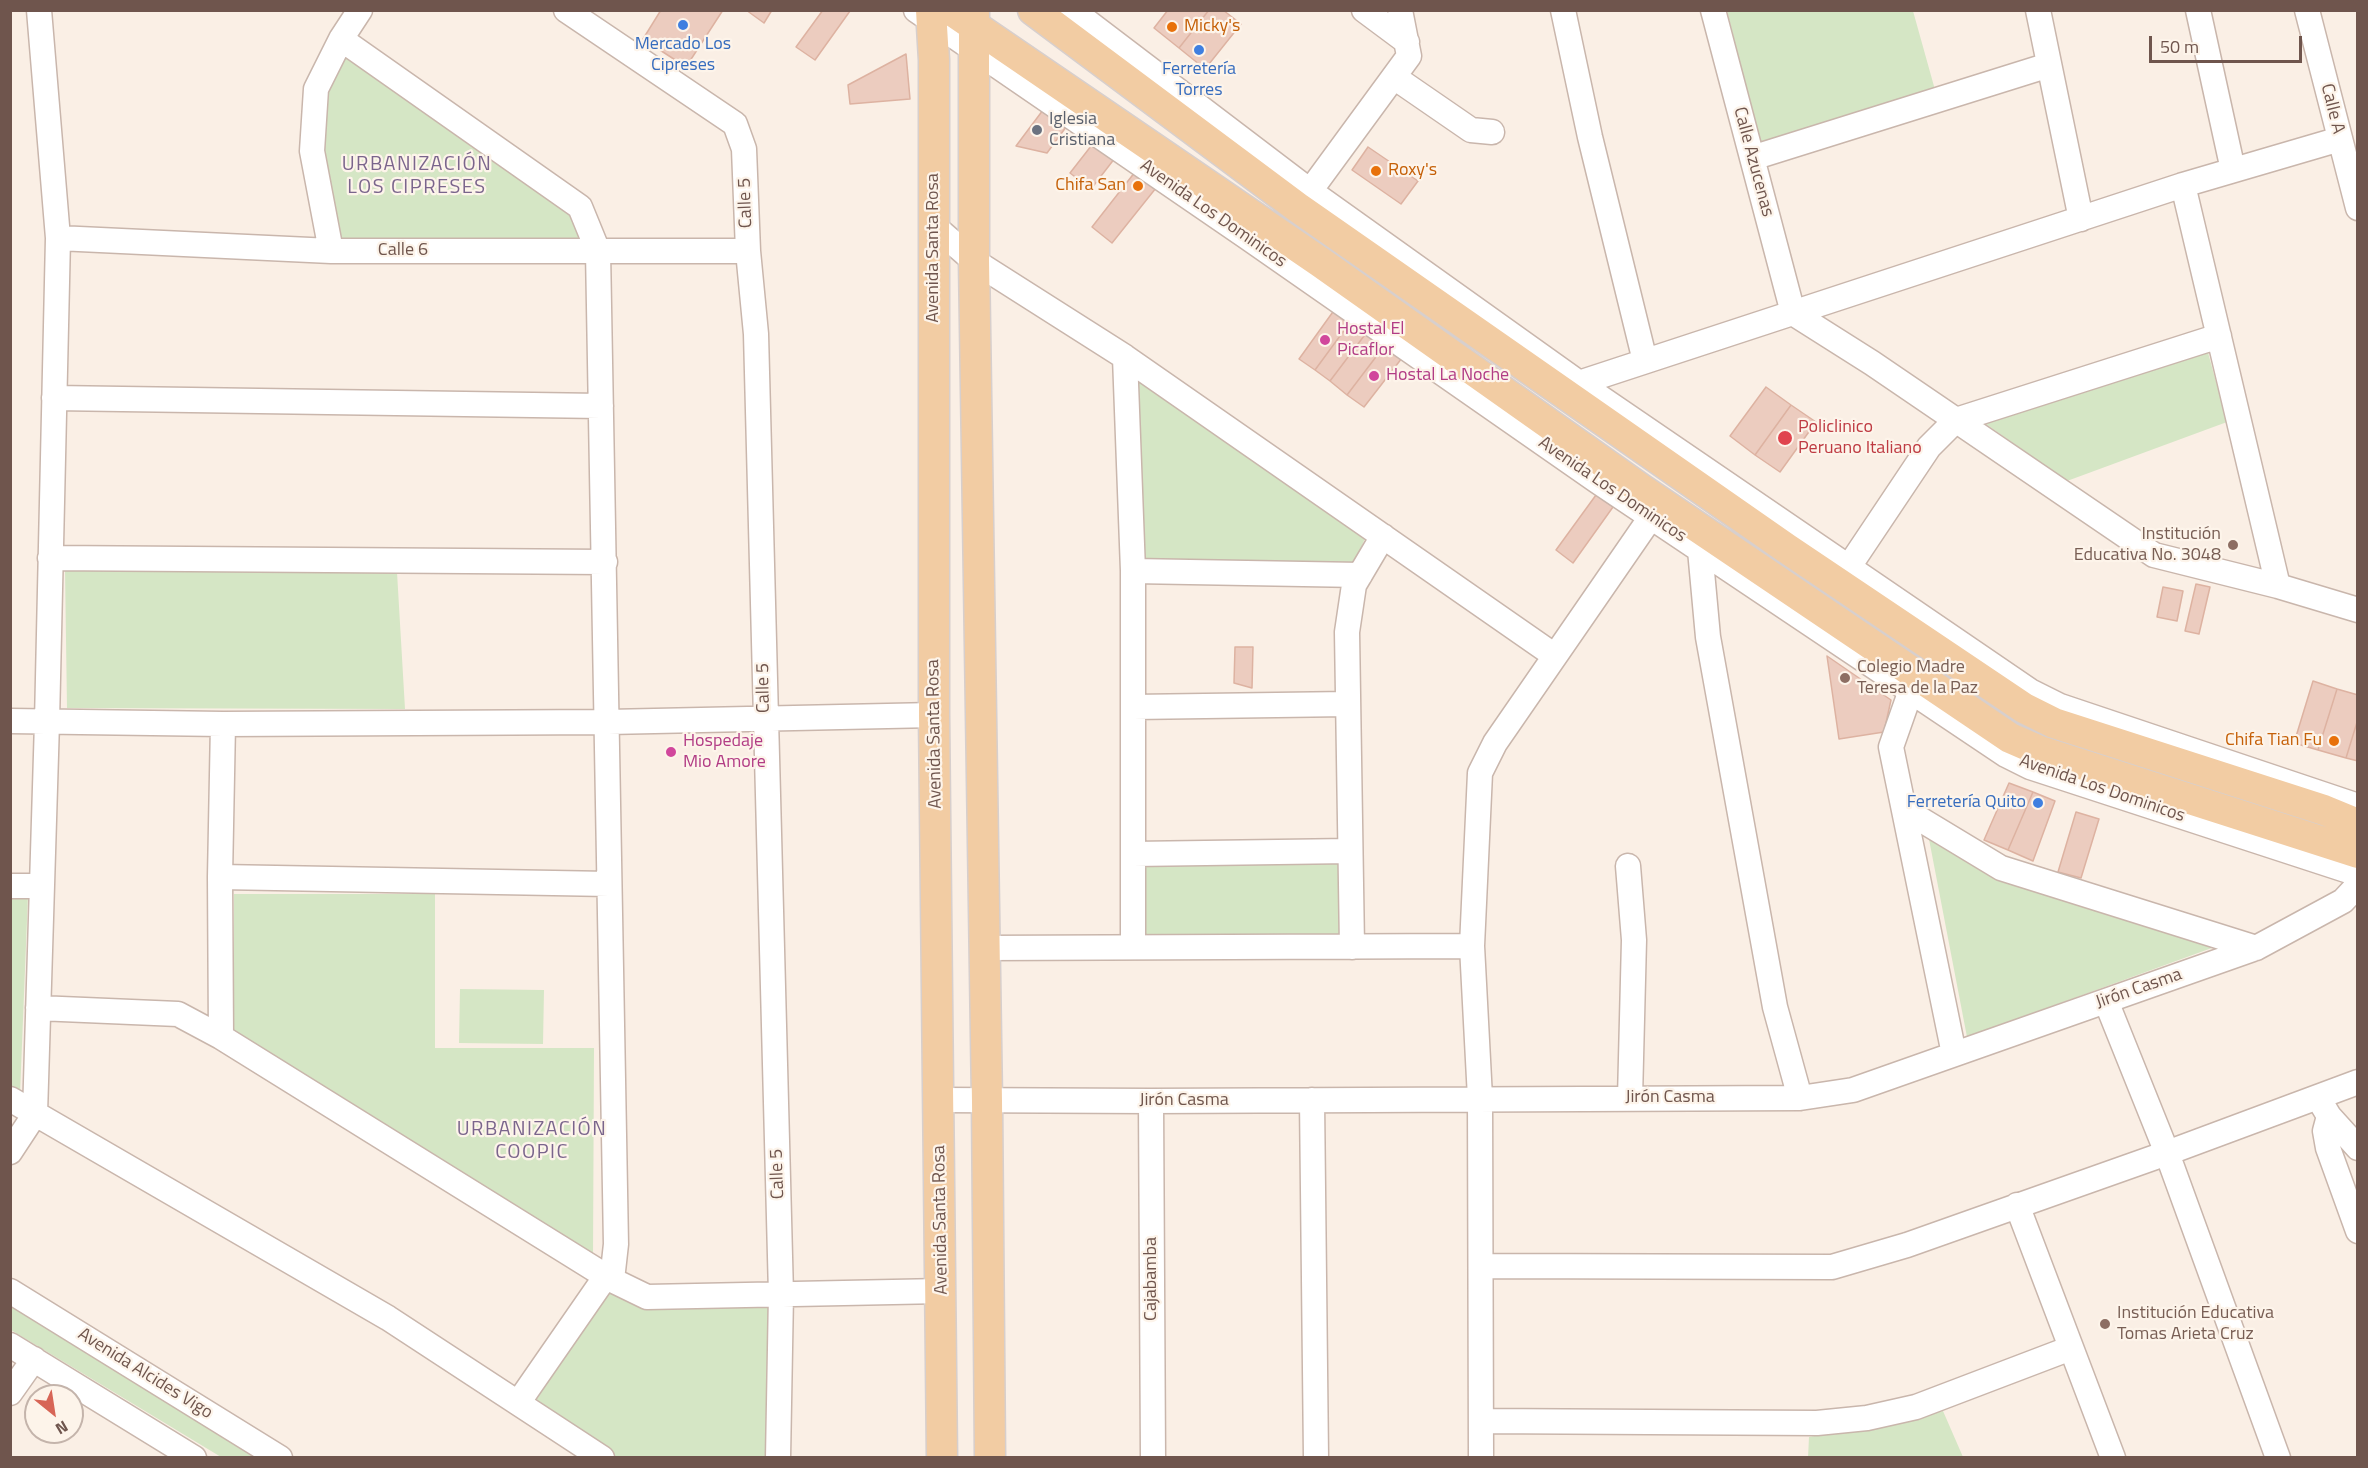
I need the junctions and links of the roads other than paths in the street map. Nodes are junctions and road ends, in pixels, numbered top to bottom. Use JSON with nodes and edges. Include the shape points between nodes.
{"nodes":[{"id":1,"x":39,"y":10,"type":"edge"},
{"id":2,"x":360,"y":10,"type":"edge"},
{"id":3,"x":566,"y":10,"type":"edge"},
{"id":4,"x":1033,"y":10,"type":"edge"},
{"id":5,"x":1072,"y":10,"type":"edge"},
{"id":6,"x":1364,"y":10,"type":"edge"},
{"id":7,"x":1400,"y":10,"type":"edge"},
{"id":8,"x":1563,"y":10,"type":"edge"},
{"id":9,"x":1713,"y":10,"type":"edge"},
{"id":10,"x":2038,"y":10,"type":"edge"},
{"id":11,"x":2198,"y":10,"type":"edge"},
{"id":12,"x":2307,"y":10,"type":"edge"},
{"id":13,"x":950,"y":20,"type":"edge"},
{"id":14,"x":341,"y":39,"type":"junction"},
{"id":15,"x":1407,"y":42,"type":"junction"},
{"id":16,"x":2049,"y":65,"type":"junction"},
{"id":17,"x":1394,"y":77,"type":"junction"},
{"id":18,"x":1492,"y":132,"type":"dead end"},
{"id":19,"x":2340,"y":139,"type":"junction"},
{"id":20,"x":1752,"y":158,"type":"junction"},
{"id":21,"x":2233,"y":170,"type":"junction"},
{"id":22,"x":2183,"y":185,"type":"junction"},
{"id":23,"x":1310,"y":191,"type":"junction"},
{"id":24,"x":2358,"y":208,"type":"edge"},
{"id":25,"x":2081,"y":219,"type":"junction"},
{"id":26,"x":934,"y":226,"type":"junction"},
{"id":27,"x":58,"y":238,"type":"junction"},
{"id":28,"x":331,"y":251,"type":"junction"},
{"id":29,"x":598,"y":251,"type":"junction"},
{"id":30,"x":748,"y":251,"type":"junction"},
{"id":31,"x":974,"y":261,"type":"junction"},
{"id":32,"x":1793,"y":313,"type":"junction"},
{"id":33,"x":2219,"y":336,"type":"junction"},
{"id":34,"x":1125,"y":357,"type":"junction"},
{"id":35,"x":1646,"y":361,"type":"junction"},
{"id":36,"x":1579,"y":383,"type":"junction"},
{"id":37,"x":54,"y":398,"type":"junction"},
{"id":38,"x":601,"y":406,"type":"junction"},
{"id":39,"x":1956,"y":420,"type":"junction"},
{"id":40,"x":1597,"y":481,"type":"junction"},
{"id":41,"x":1641,"y":489,"type":"junction"},
{"id":42,"x":1764,"y":510,"type":"junction"},
{"id":43,"x":1651,"y":517,"type":"junction"},
{"id":44,"x":1383,"y":536,"type":"junction"},
{"id":45,"x":1786,"y":548,"type":"junction"},
{"id":46,"x":1700,"y":550,"type":"junction"},
{"id":47,"x":50,"y":558,"type":"junction"},
{"id":48,"x":605,"y":562,"type":"junction"},
{"id":49,"x":1848,"y":568,"type":"junction"},
{"id":50,"x":1133,"y":571,"type":"junction"},
{"id":51,"x":1360,"y":575,"type":"junction"},
{"id":52,"x":2278,"y":586,"type":"junction"},
{"id":53,"x":2358,"y":610,"type":"edge"},
{"id":54,"x":1555,"y":656,"type":"junction"},
{"id":55,"x":1910,"y":693,"type":"junction"},
{"id":56,"x":1348,"y":704,"type":"junction"},
{"id":57,"x":1133,"y":707,"type":"junction"},
{"id":58,"x":934,"y":716,"type":"junction"},
{"id":59,"x":765,"y":720,"type":"junction"},
{"id":60,"x":10,"y":722,"type":"edge"},
{"id":61,"x":47,"y":722,"type":"junction"},
{"id":62,"x":608,"y":722,"type":"junction"},
{"id":63,"x":223,"y":724,"type":"junction"},
{"id":64,"x":2288,"y":781,"type":"junction"},
{"id":65,"x":2141,"y":784,"type":"junction"},
{"id":66,"x":2094,"y":787,"type":"junction"},
{"id":67,"x":2358,"y":806,"type":"edge"},
{"id":68,"x":1905,"y":810,"type":"junction"},
{"id":69,"x":2324,"y":810,"type":"junction"},
{"id":70,"x":2358,"y":824,"type":"edge"},
{"id":71,"x":1350,"y":851,"type":"junction"},
{"id":72,"x":2358,"y":853,"type":"edge"},
{"id":73,"x":1133,"y":854,"type":"junction"},
{"id":74,"x":1628,"y":866,"type":"dead end"},
{"id":75,"x":2358,"y":874,"type":"edge"},
{"id":76,"x":220,"y":877,"type":"junction"},
{"id":77,"x":609,"y":884,"type":"junction"},
{"id":78,"x":2358,"y":885,"type":"edge"},
{"id":79,"x":10,"y":886,"type":"edge"},
{"id":80,"x":42,"y":886,"type":"junction"},
{"id":81,"x":1352,"y":946,"type":"junction"},
{"id":82,"x":1472,"y":946,"type":"junction"},
{"id":83,"x":1133,"y":947,"type":"junction"},
{"id":84,"x":985,"y":948,"type":"junction"},
{"id":85,"x":2256,"y":948,"type":"junction"},
{"id":86,"x":2106,"y":1001,"type":"junction"},
{"id":87,"x":38,"y":1008,"type":"junction"},
{"id":88,"x":221,"y":1037,"type":"junction"},
{"id":89,"x":1954,"y":1054,"type":"junction"},
{"id":90,"x":2358,"y":1082,"type":"edge"},
{"id":91,"x":1480,"y":1098,"type":"junction"},
{"id":92,"x":1630,"y":1098,"type":"junction"},
{"id":93,"x":1800,"y":1098,"type":"junction"},
{"id":94,"x":10,"y":1099,"type":"edge"},
{"id":95,"x":940,"y":1100,"type":"junction"},
{"id":96,"x":1312,"y":1100,"type":"junction"},
{"id":97,"x":987,"y":1101,"type":"junction"},
{"id":98,"x":1151,"y":1101,"type":"junction"},
{"id":99,"x":2324,"y":1107,"type":"junction"},
{"id":100,"x":35,"y":1114,"type":"junction"},
{"id":101,"x":2358,"y":1148,"type":"edge"},
{"id":102,"x":10,"y":1152,"type":"edge"},
{"id":103,"x":2167,"y":1153,"type":"junction"},
{"id":104,"x":2018,"y":1205,"type":"junction"},
{"id":105,"x":2358,"y":1231,"type":"edge"},
{"id":106,"x":1481,"y":1266,"type":"junction"},
{"id":107,"x":609,"y":1278,"type":"junction"},
{"id":108,"x":10,"y":1291,"type":"edge"},
{"id":109,"x":942,"y":1291,"type":"junction"},
{"id":110,"x":781,"y":1294,"type":"junction"},
{"id":111,"x":10,"y":1345,"type":"edge"},
{"id":112,"x":2071,"y":1348,"type":"junction"},
{"id":113,"x":34,"y":1359,"type":"junction"},
{"id":114,"x":10,"y":1393,"type":"edge"},
{"id":115,"x":518,"y":1403,"type":"junction"},
{"id":116,"x":1481,"y":1421,"type":"junction"},
{"id":117,"x":194,"y":1458,"type":"edge"},
{"id":118,"x":280,"y":1458,"type":"edge"},
{"id":119,"x":602,"y":1458,"type":"edge"},
{"id":120,"x":778,"y":1458,"type":"edge"},
{"id":121,"x":942,"y":1458,"type":"edge"},
{"id":122,"x":990,"y":1458,"type":"edge"},
{"id":123,"x":1153,"y":1458,"type":"edge"},
{"id":124,"x":1316,"y":1458,"type":"edge"},
{"id":125,"x":1481,"y":1458,"type":"edge"},
{"id":126,"x":2113,"y":1458,"type":"edge"},
{"id":127,"x":2278,"y":1458,"type":"edge"}],
"edges":[{"from":1,"to":27,"type":"street"},
{"from":2,"to":14,"type":"street"},
{"from":3,"to":30,"type":"street","name":"Calle 5","via":[[735,124],[744,149]]},
{"from":4,"to":45,"type":"main road","via":[[1297,207]]},
{"from":5,"to":23,"type":"street"},
{"from":6,"to":15,"type":"street"},
{"from":7,"to":15,"type":"street"},
{"from":8,"to":35,"type":"street","via":[[1590,138]]},
{"from":9,"to":20,"type":"street","name":"Calle Azucenas"},
{"from":10,"to":16,"type":"street"},
{"from":11,"to":21,"type":"street"},
{"from":12,"to":19,"type":"street","name":"Calle A"},
{"from":13,"to":26,"type":"main road","name":"Avenida Santa Rosa","via":[[934,60]]},
{"from":13,"to":31,"type":"main road"},
{"from":13,"to":40,"type":"street","name":"Avenida Los Dominicos","via":[[1247,237]]},
{"from":13,"to":41,"type":"main road","name":"Avenida Los Dominicos","via":[[995,38]]},
{"from":14,"to":28,"type":"street","via":[[316,89],[312,151]]},
{"from":14,"to":29,"type":"street","via":[[580,207]]},
{"from":15,"to":17,"type":"street","via":[[1409,56]]},
{"from":16,"to":20,"type":"street"},
{"from":16,"to":25,"type":"street"},
{"from":17,"to":18,"type":"street","via":[[1471,130]]},
{"from":17,"to":23,"type":"street"},
{"from":19,"to":21,"type":"street"},
{"from":19,"to":24,"type":"street","name":"Calle A"},
{"from":20,"to":32,"type":"street","name":"Calle Azucenas"},
{"from":21,"to":22,"type":"street"},
{"from":22,"to":25,"type":"street"},
{"from":22,"to":33,"type":"street"},
{"from":23,"to":36,"type":"street"},
{"from":25,"to":32,"type":"street"},
{"from":26,"to":31,"type":"street"},
{"from":26,"to":58,"type":"main road","name":"Avenida Santa Rosa"},
{"from":27,"to":28,"type":"street","name":"Calle 6"},
{"from":27,"to":37,"type":"street"},
{"from":28,"to":29,"type":"street","name":"Calle 6"},
{"from":29,"to":30,"type":"street","name":"Calle 6"},
{"from":29,"to":38,"type":"street"},
{"from":30,"to":59,"type":"street","name":"Calle 5","via":[[756,334]]},
{"from":31,"to":34,"type":"street"},
{"from":31,"to":84,"type":"main road"},
{"from":32,"to":35,"type":"street"},
{"from":32,"to":39,"type":"street"},
{"from":33,"to":39,"type":"street"},
{"from":33,"to":52,"type":"street"},
{"from":34,"to":44,"type":"street"},
{"from":34,"to":50,"type":"street"},
{"from":35,"to":36,"type":"street"},
{"from":36,"to":42,"type":"street"},
{"from":37,"to":38,"type":"street"},
{"from":37,"to":47,"type":"street"},
{"from":38,"to":48,"type":"street"},
{"from":39,"to":49,"type":"street","via":[[1929,447]]},
{"from":39,"to":52,"type":"street","via":[[2154,555]]},
{"from":40,"to":41,"type":"main road"},
{"from":40,"to":43,"type":"street","name":"Avenida Los Dominicos"},
{"from":41,"to":65,"type":"main road","name":"Avenida Los Dominicos","via":[[2010,738]]},
{"from":42,"to":45,"type":"main road"},
{"from":42,"to":49,"type":"street"},
{"from":43,"to":46,"type":"street","name":"Avenida Los Dominicos"},
{"from":43,"to":54,"type":"street"},
{"from":44,"to":51,"type":"street"},
{"from":44,"to":54,"type":"street"},
{"from":45,"to":69,"type":"main road","via":[[2033,714]]},
{"from":46,"to":55,"type":"street","name":"Avenida Los Dominicos"},
{"from":46,"to":93,"type":"street","via":[[1708,638],[1775,1007]]},
{"from":47,"to":48,"type":"street"},
{"from":47,"to":61,"type":"street"},
{"from":48,"to":62,"type":"street"},
{"from":49,"to":64,"type":"street","via":[[2051,703]]},
{"from":50,"to":51,"type":"street"},
{"from":50,"to":57,"type":"street"},
{"from":51,"to":56,"type":"street","via":[[1354,585],[1347,632]]},
{"from":52,"to":53,"type":"street"},
{"from":54,"to":82,"type":"street","via":[[1495,743],[1480,773]]},
{"from":55,"to":66,"type":"street","name":"Avenida Los Dominicos","via":[[2006,756]]},
{"from":55,"to":68,"type":"street","via":[[1891,747]]},
{"from":56,"to":57,"type":"street"},
{"from":56,"to":71,"type":"street"},
{"from":57,"to":73,"type":"street"},
{"from":58,"to":59,"type":"street"},
{"from":58,"to":95,"type":"main road","name":"Avenida Santa Rosa"},
{"from":59,"to":62,"type":"street"},
{"from":59,"to":110,"type":"street","name":"Calle 5"},
{"from":60,"to":61,"type":"street"},
{"from":61,"to":63,"type":"street"},
{"from":61,"to":80,"type":"street"},
{"from":62,"to":63,"type":"street"},
{"from":62,"to":77,"type":"street"},
{"from":63,"to":76,"type":"street"},
{"from":64,"to":67,"type":"street"},
{"from":64,"to":69,"type":"main road"},
{"from":65,"to":66,"type":"main road"},
{"from":65,"to":72,"type":"main road","name":"Avenida Los Dominicos"},
{"from":66,"to":75,"type":"street","name":"Avenida Los Dominicos"},
{"from":68,"to":85,"type":"street","via":[[2001,868]]},
{"from":68,"to":89,"type":"street"},
{"from":69,"to":70,"type":"main road"},
{"from":71,"to":73,"type":"street"},
{"from":71,"to":81,"type":"street"},
{"from":73,"to":83,"type":"street"},
{"from":74,"to":92,"type":"street","via":[[1634,940]]},
{"from":76,"to":77,"type":"street"},
{"from":76,"to":88,"type":"street"},
{"from":77,"to":107,"type":"street","via":[[616,1244]]},
{"from":78,"to":85,"type":"street","name":"Jirón Casma","via":[[2343,901]]},
{"from":79,"to":80,"type":"street"},
{"from":80,"to":87,"type":"street"},
{"from":81,"to":82,"type":"street"},
{"from":81,"to":83,"type":"street"},
{"from":82,"to":91,"type":"street"},
{"from":83,"to":84,"type":"street"},
{"from":84,"to":97,"type":"main road"},
{"from":85,"to":86,"type":"street","name":"Jirón Casma"},
{"from":86,"to":89,"type":"street","name":"Jirón Casma"},
{"from":86,"to":103,"type":"street"},
{"from":87,"to":88,"type":"street","via":[[178,1014]]},
{"from":87,"to":100,"type":"street"},
{"from":88,"to":107,"type":"street"},
{"from":89,"to":93,"type":"street","name":"Jirón Casma","via":[[1853,1090]]},
{"from":90,"to":99,"type":"street"},
{"from":91,"to":92,"type":"street","name":"Jirón Casma"},
{"from":91,"to":96,"type":"street","name":"Jirón Casma"},
{"from":91,"to":106,"type":"street"},
{"from":92,"to":93,"type":"street","name":"Jirón Casma"},
{"from":94,"to":100,"type":"street"},
{"from":95,"to":97,"type":"street","name":"Jirón Casma"},
{"from":95,"to":109,"type":"main road","name":"Avenida Santa Rosa"},
{"from":96,"to":98,"type":"street","name":"Jirón Casma"},
{"from":96,"to":124,"type":"street"},
{"from":97,"to":98,"type":"street","name":"Jirón Casma"},
{"from":97,"to":122,"type":"main road"},
{"from":98,"to":123,"type":"street","name":"Cajabamba"},
{"from":99,"to":101,"type":"street"},
{"from":99,"to":103,"type":"street"},
{"from":99,"to":105,"type":"street","via":[[2328,1148]]},
{"from":100,"to":102,"type":"street"},
{"from":100,"to":115,"type":"street","via":[[388,1318]]},
{"from":103,"to":104,"type":"street"},
{"from":103,"to":127,"type":"street"},
{"from":104,"to":106,"type":"street","via":[[1832,1267]]},
{"from":104,"to":112,"type":"street"},
{"from":106,"to":116,"type":"street"},
{"from":107,"to":110,"type":"street","via":[[647,1297]]},
{"from":107,"to":115,"type":"street"},
{"from":108,"to":118,"type":"street","name":"Avenida Alcides Vigo"},
{"from":109,"to":110,"type":"street"},
{"from":109,"to":121,"type":"main road","name":"Avenida Santa Rosa"},
{"from":110,"to":120,"type":"street","name":"Calle 5"},
{"from":111,"to":113,"type":"street"},
{"from":112,"to":116,"type":"street","via":[[1916,1407],[1867,1418],[1817,1423]]},
{"from":112,"to":126,"type":"street"},
{"from":113,"to":114,"type":"street"},
{"from":113,"to":117,"type":"street"},
{"from":115,"to":119,"type":"street"},
{"from":116,"to":125,"type":"street"}]}
